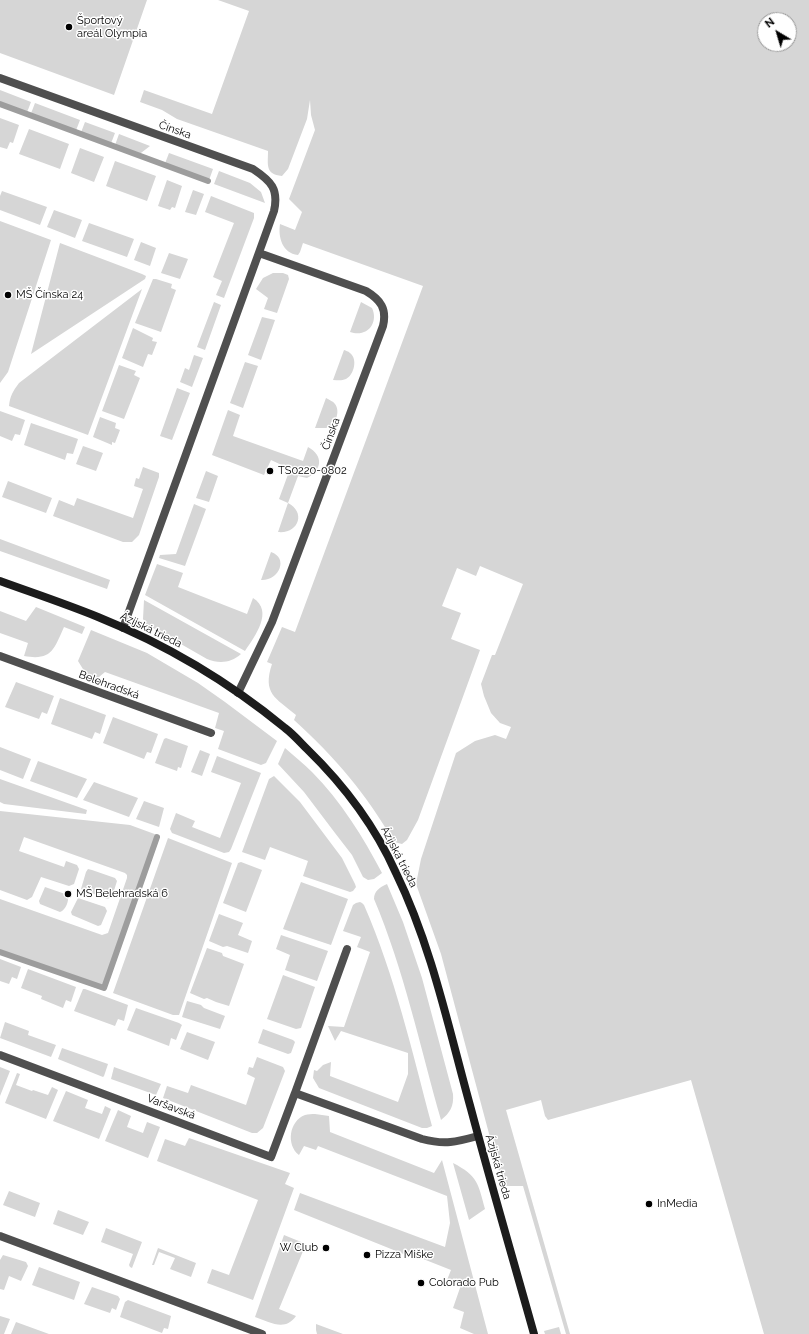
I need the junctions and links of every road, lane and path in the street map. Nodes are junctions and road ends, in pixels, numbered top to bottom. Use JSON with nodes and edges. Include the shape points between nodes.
{"nodes":[{"id":1,"x":0,"y":78,"type":"edge"},
{"id":2,"x":259,"y":253,"type":"junction"},
{"id":3,"x":0,"y":581,"type":"edge"},
{"id":4,"x":123,"y":628,"type":"junction"},
{"id":5,"x":0,"y":656,"type":"edge"},
{"id":6,"x":238,"y":693,"type":"junction"},
{"id":7,"x":211,"y":734,"type":"dead end"},
{"id":8,"x":347,"y":949,"type":"dead end"},
{"id":9,"x":0,"y":1055,"type":"edge"},
{"id":10,"x":294,"y":1093,"type":"junction"},
{"id":11,"x":478,"y":1136,"type":"junction"},
{"id":12,"x":0,"y":1236,"type":"edge"},
{"id":13,"x":262,"y":1334,"type":"edge"},
{"id":14,"x":534,"y":1334,"type":"edge"}],
"edges":[{"from":1,"to":2,"type":"street","name":"Čínska","via":[[261,174],[273,188],[276,203]]},
{"from":2,"to":4,"type":"street","name":"Čínska"},
{"from":2,"to":6,"type":"street","name":"Čínska","via":[[366,291],[379,302],[385,316],[272,622]]},
{"from":3,"to":4,"type":"street","name":"Ázijská trieda"},
{"from":4,"to":6,"type":"street","name":"Ázijská trieda","via":[[197,666]]},
{"from":5,"to":7,"type":"street","name":"Belehradská"},
{"from":6,"to":11,"type":"street","name":"Ázijská trieda","via":[[286,729],[319,761],[360,810],[383,847],[396,872],[423,941]]},
{"from":8,"to":10,"type":"street","name":"Varšavská"},
{"from":9,"to":10,"type":"street","name":"Varšavská","via":[[271,1157]]},
{"from":10,"to":11,"type":"street","via":[[432,1142],[452,1143]]},
{"from":11,"to":14,"type":"street","name":"Ázijská trieda"},
{"from":12,"to":13,"type":"street"}]}
